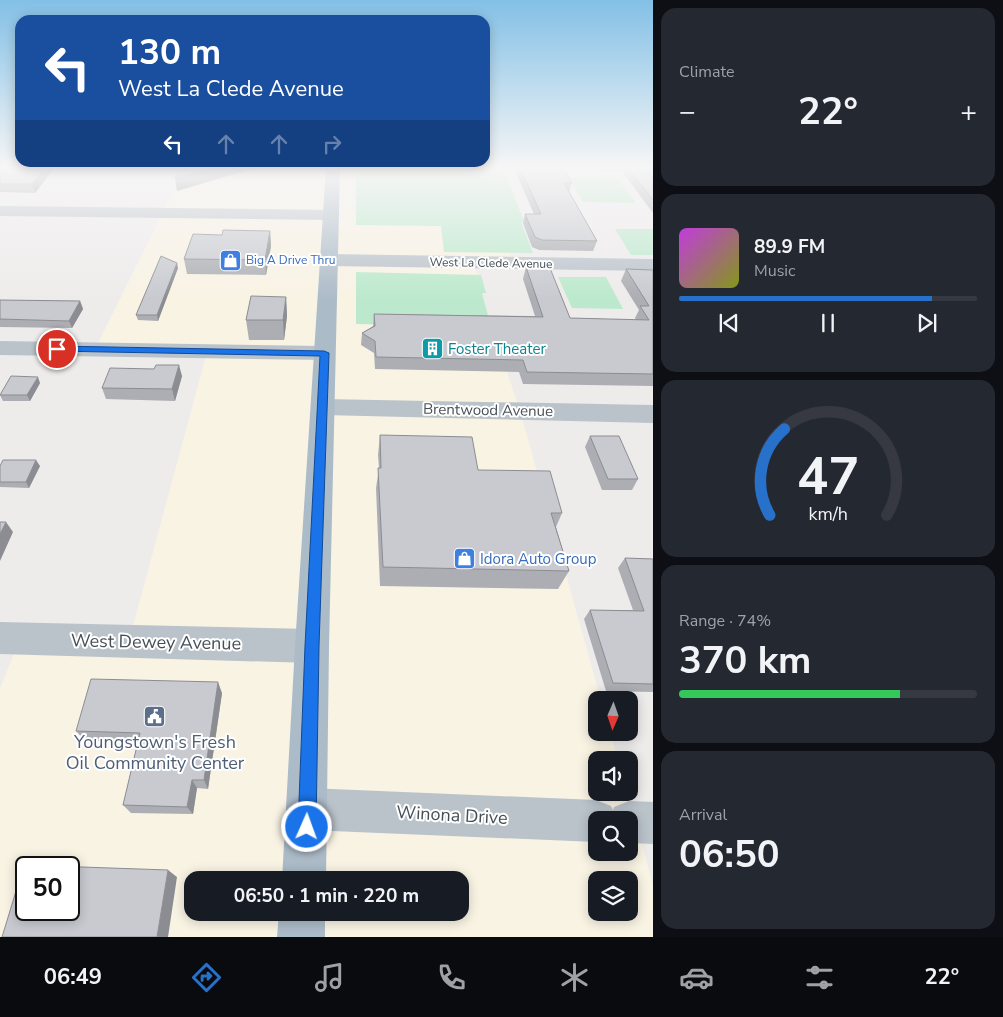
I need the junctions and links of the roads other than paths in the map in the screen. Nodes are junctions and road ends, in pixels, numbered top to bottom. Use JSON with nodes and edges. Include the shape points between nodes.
{"nodes":[{"id":1,"x":60,"y":212,"type":"edge"},
{"id":2,"x":330,"y":212,"type":"edge"},
{"id":3,"x":330,"y":215,"type":"junction"},
{"id":4,"x":329,"y":260,"type":"junction"},
{"id":5,"x":653,"y":265,"type":"edge"},
{"id":6,"x":0,"y":348,"type":"edge"},
{"id":7,"x":324,"y":353,"type":"junction"},
{"id":8,"x":322,"y":406,"type":"junction"},
{"id":9,"x":653,"y":414,"type":"edge"},
{"id":10,"x":0,"y":638,"type":"edge"},
{"id":11,"x":312,"y":646,"type":"junction"},
{"id":12,"x":308,"y":809,"type":"junction"},
{"id":13,"x":588,"y":821,"type":"edge"},
{"id":14,"x":638,"y":822,"type":"edge"},
{"id":15,"x":653,"y":823,"type":"edge"},
{"id":16,"x":305,"y":871,"type":"edge"},
{"id":17,"x":302,"y":921,"type":"edge"},
{"id":18,"x":301,"y":937,"type":"edge"}],
"edges":[{"from":1,"to":3,"type":"street"},
{"from":2,"to":3,"type":"main road"},
{"from":3,"to":4,"type":"main road"},
{"from":4,"to":5,"type":"street","name":"West La Clede Avenue"},
{"from":4,"to":7,"type":"main road"},
{"from":6,"to":7,"type":"street"},
{"from":7,"to":8,"type":"main road"},
{"from":8,"to":9,"type":"street","name":"Brentwood Avenue"},
{"from":8,"to":11,"type":"main road"},
{"from":10,"to":11,"type":"street","name":"West Dewey Avenue"},
{"from":11,"to":12,"type":"main road"},
{"from":12,"to":13,"type":"street","name":"Winona Drive"},
{"from":12,"to":16,"type":"main road"},
{"from":14,"to":15,"type":"street"},
{"from":17,"to":18,"type":"main road"}]}
